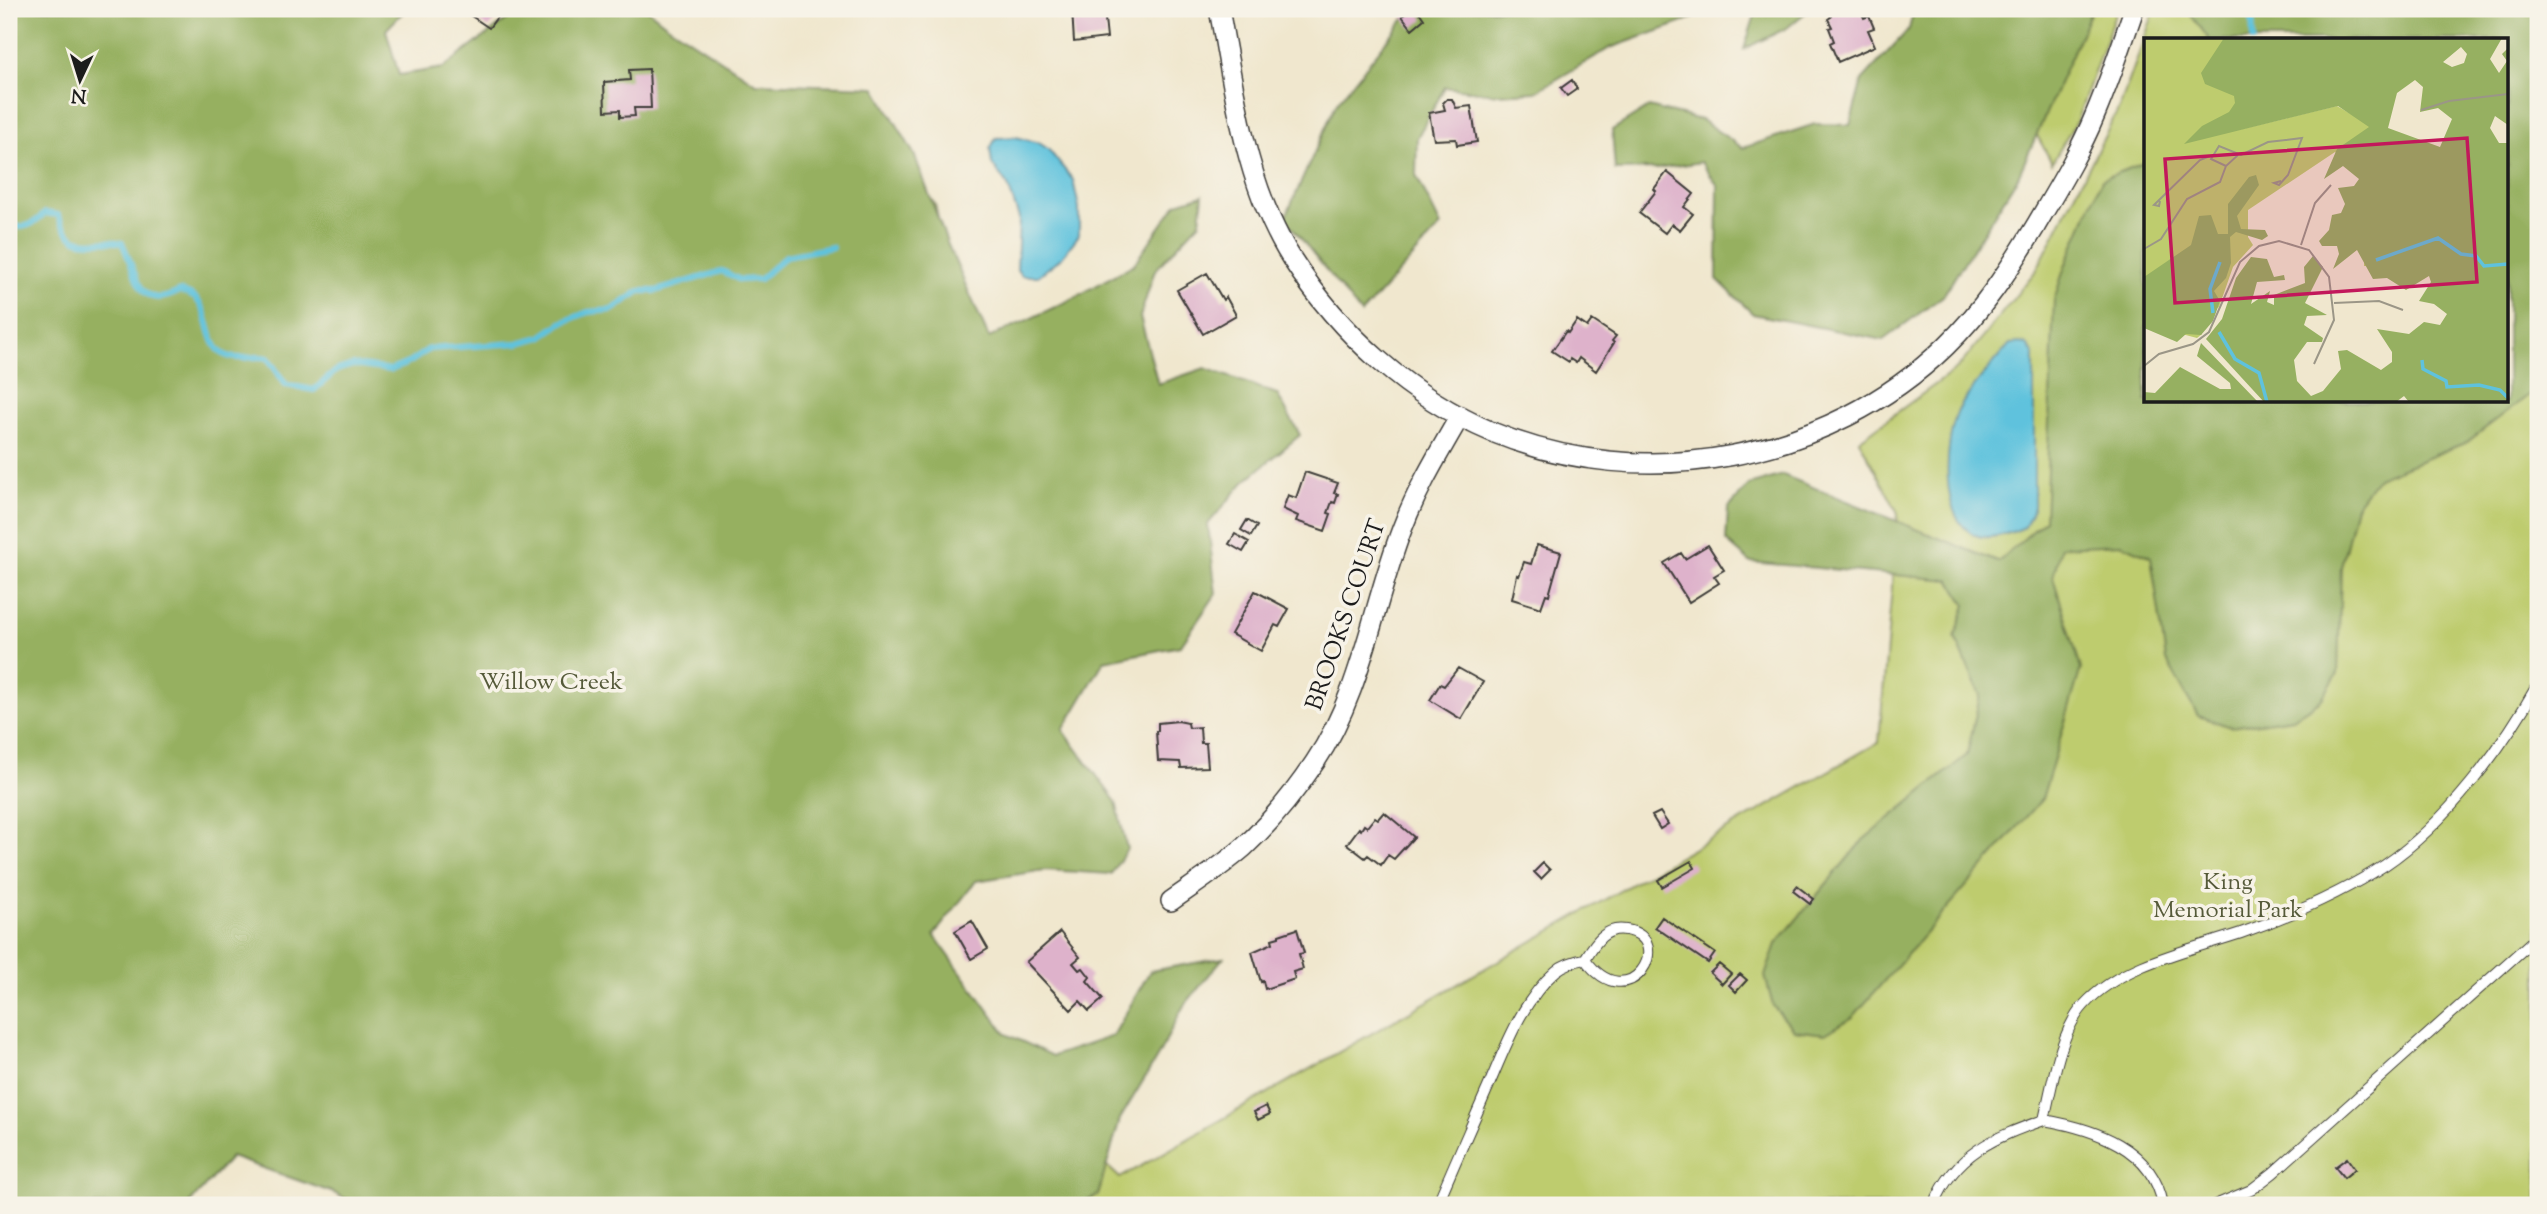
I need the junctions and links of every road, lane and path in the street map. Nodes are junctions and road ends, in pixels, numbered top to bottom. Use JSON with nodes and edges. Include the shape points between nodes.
{"nodes":[{"id":1,"x":1219,"y":9,"type":"edge"},
{"id":2,"x":2134,"y":9,"type":"edge"},
{"id":3,"x":1460,"y":416,"type":"junction"},
{"id":4,"x":2538,"y":684,"type":"edge"},
{"id":5,"x":1171,"y":901,"type":"dead end"},
{"id":6,"x":2538,"y":936,"type":"edge"},
{"id":7,"x":1585,"y":959,"type":"junction"},
{"id":8,"x":2044,"y":1120,"type":"junction"},
{"id":9,"x":1437,"y":1205,"type":"edge"},
{"id":10,"x":1928,"y":1205,"type":"edge"},
{"id":11,"x":1934,"y":1205,"type":"edge"},
{"id":12,"x":2163,"y":1205,"type":"edge"},
{"id":13,"x":2215,"y":1205,"type":"edge"}],
"edges":[{"from":1,"to":3,"type":"street","via":[[1253,169],[1290,257],[1356,341],[1390,370]]},
{"from":2,"to":3,"type":"street","via":[[2094,118],[2013,264],[1982,308],[1946,346],[1907,380],[1860,410],[1812,434],[1757,451],[1694,462],[1640,463],[1541,448]]},
{"from":3,"to":5,"type":"street","name":"BROOKS COURT","via":[[1401,530],[1362,664],[1316,761],[1244,848]]},
{"from":4,"to":8,"type":"lane","via":[[2520,717],[2462,792],[2387,863],[2286,917],[2129,972],[2101,988],[2082,1007],[2068,1033]]},
{"from":6,"to":13,"type":"lane","via":[[2273,1172],[2251,1190]]},
{"from":7,"to":7,"type":"lane","via":[[1597,941],[1610,931],[1623,929],[1636,932],[1649,951],[1641,973],[1623,983],[1593,970]]},
{"from":7,"to":9,"type":"lane","via":[[1556,971],[1525,1008]]},
{"from":8,"to":11,"type":"lane","via":[[2012,1131],[1959,1164],[1942,1185]]},
{"from":8,"to":12,"type":"lane","via":[[2094,1133],[2134,1155],[2160,1187]]},
{"from":10,"to":11,"type":"lane"}]}
